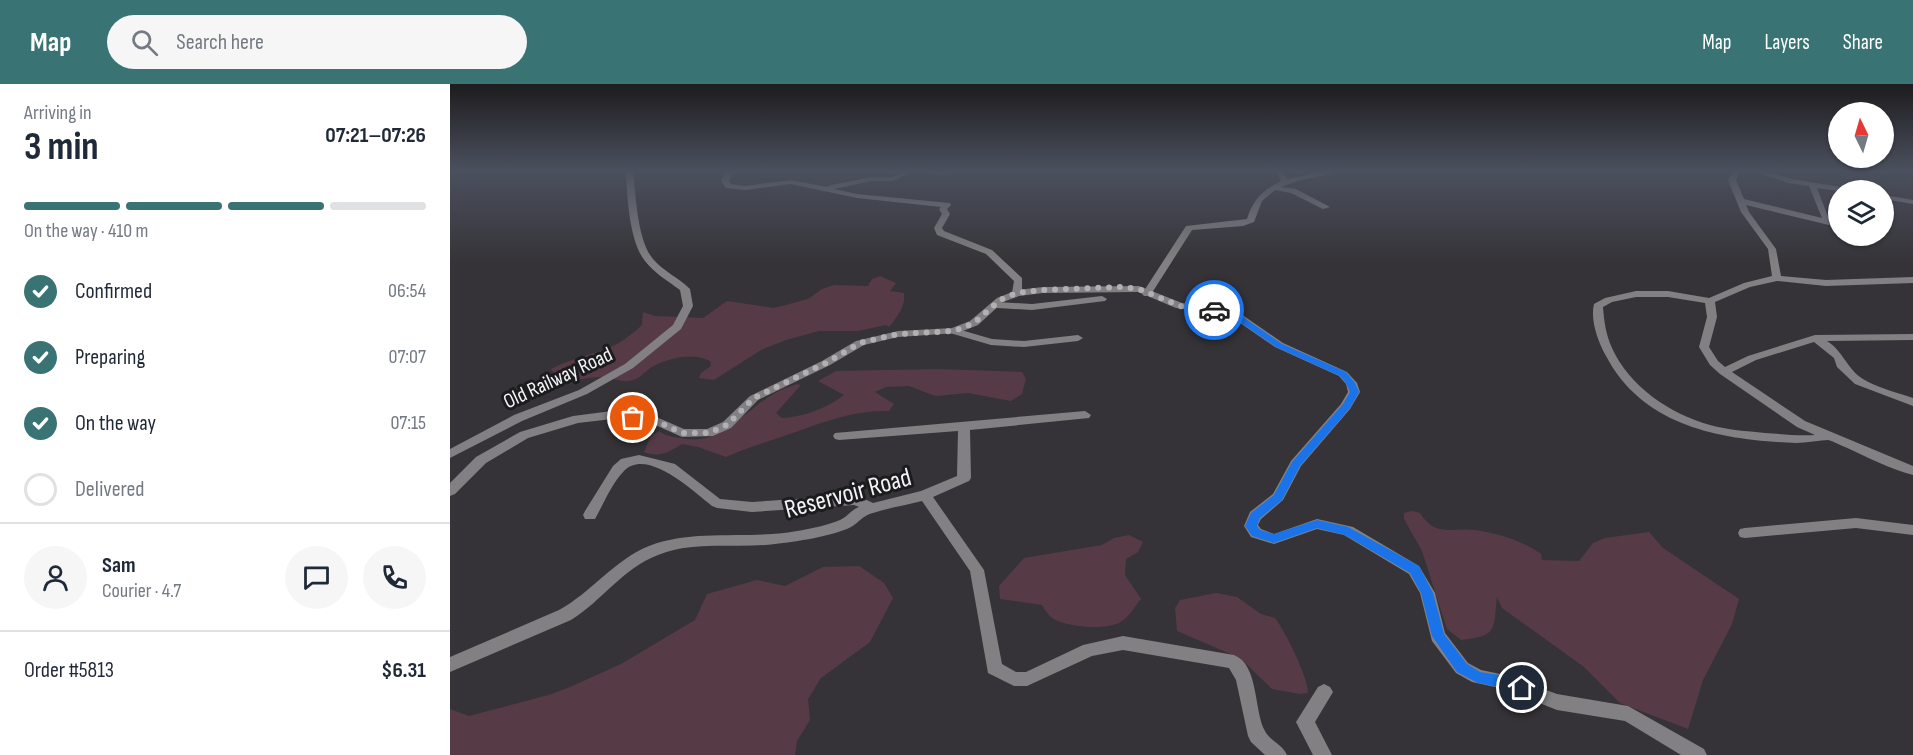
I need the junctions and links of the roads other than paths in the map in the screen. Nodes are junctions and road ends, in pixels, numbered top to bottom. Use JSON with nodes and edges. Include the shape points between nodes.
{"nodes":[{"id":1,"x":634,"y":202,"type":"edge"},
{"id":2,"x":920,"y":202,"type":"edge"},
{"id":3,"x":1258,"y":202,"type":"edge"},
{"id":4,"x":1316,"y":202,"type":"edge"},
{"id":5,"x":1741,"y":202,"type":"edge"},
{"id":6,"x":1746,"y":202,"type":"edge"},
{"id":7,"x":1819,"y":202,"type":"edge"},
{"id":8,"x":1326,"y":207,"type":"dead end"},
{"id":9,"x":1824,"y":222,"type":"junction"},
{"id":10,"x":1828,"y":223,"type":"edge"},
{"id":11,"x":1777,"y":278,"type":"junction"},
{"id":12,"x":1913,"y":280,"type":"edge"},
{"id":13,"x":1017,"y":293,"type":"junction"},
{"id":14,"x":1147,"y":294,"type":"junction"},
{"id":15,"x":1102,"y":299,"type":"dead end"},
{"id":16,"x":1710,"y":301,"type":"junction"},
{"id":17,"x":997,"y":305,"type":"junction"},
{"id":18,"x":954,"y":331,"type":"junction"},
{"id":19,"x":1913,"y":337,"type":"edge"},
{"id":20,"x":1078,"y":338,"type":"dead end"},
{"id":21,"x":1815,"y":338,"type":"junction"},
{"id":22,"x":1724,"y":372,"type":"junction"},
{"id":23,"x":1913,"y":402,"type":"edge"},
{"id":24,"x":1085,"y":415,"type":"dead end"},
{"id":25,"x":964,"y":427,"type":"junction"},
{"id":26,"x":839,"y":436,"type":"dead end"},
{"id":27,"x":1827,"y":436,"type":"junction"},
{"id":28,"x":450,"y":454,"type":"edge"},
{"id":29,"x":1913,"y":471,"type":"edge"},
{"id":30,"x":450,"y":491,"type":"edge"},
{"id":31,"x":925,"y":495,"type":"junction"},
{"id":32,"x":871,"y":508,"type":"junction"},
{"id":33,"x":590,"y":515,"type":"dead end"},
{"id":34,"x":1913,"y":530,"type":"edge"},
{"id":35,"x":1745,"y":533,"type":"dead end"},
{"id":36,"x":450,"y":665,"type":"edge"},
{"id":37,"x":1324,"y":692,"type":"dead end"},
{"id":38,"x":1278,"y":755,"type":"edge"},
{"id":39,"x":1323,"y":755,"type":"edge"},
{"id":40,"x":1698,"y":755,"type":"edge"}],
"edges":[{"from":1,"to":28,"type":"street","name":"Old Railway Road","via":[[645,254],[685,289],[688,306],[677,327],[629,366],[583,392],[518,418]]},
{"from":2,"to":13,"type":"street","via":[[947,205],[938,228],[940,233],[989,252],[1019,280]]},
{"from":3,"to":14,"type":"street","via":[[1251,220],[1228,226],[1189,228]]},
{"from":4,"to":8,"type":"street"},
{"from":5,"to":11,"type":"street","via":[[1744,212],[1772,249]]},
{"from":6,"to":9,"type":"street"},
{"from":7,"to":9,"type":"street","via":[[1830,221]]},
{"from":9,"to":10,"type":"street"},
{"from":11,"to":12,"type":"street","via":[[1826,283]]},
{"from":11,"to":16,"type":"street","via":[[1747,285]]},
{"from":13,"to":14,"type":"street","via":[[1121,287]]},
{"from":13,"to":17,"type":"street"},
{"from":14,"to":40,"type":"street","via":[[1180,306],[1237,316],[1279,345],[1343,374],[1351,383],[1354,392],[1347,406],[1296,464],[1278,497],[1255,516],[1251,526],[1256,533],[1274,539],[1317,524],[1348,531],[1414,570],[1427,593],[1438,636],[1462,668],[1478,677],[1505,682],[1557,702],[1628,714]]},
{"from":15,"to":17,"type":"street","via":[[1032,307]]},
{"from":16,"to":22,"type":"street","via":[[1712,318],[1704,347]]},
{"from":16,"to":27,"type":"street","via":[[1673,295],[1618,296],[1606,300],[1598,306],[1598,325],[1614,366],[1655,404],[1705,428],[1795,439]]},
{"from":17,"to":18,"type":"street","via":[[974,323]]},
{"from":18,"to":20,"type":"street","via":[[991,342],[1024,344]]},
{"from":18,"to":30,"type":"street","via":[[898,334],[860,343],[754,398],[727,425],[709,433],[682,433],[654,420],[612,415],[559,423],[524,435],[481,460]]},
{"from":19,"to":21,"type":"street"},
{"from":21,"to":22,"type":"street","via":[[1752,358]]},
{"from":21,"to":23,"type":"street","via":[[1839,357],[1841,365],[1859,382]]},
{"from":22,"to":27,"type":"street","via":[[1801,424]]},
{"from":24,"to":25,"type":"street"},
{"from":25,"to":26,"type":"street"},
{"from":25,"to":31,"type":"street","via":[[964,478]]},
{"from":27,"to":29,"type":"street"},
{"from":31,"to":32,"type":"street","name":"Reservoir Road"},
{"from":31,"to":38,"type":"street","name":"Reservoir Road","via":[[977,570],[994,668],[1014,679],[1027,679],[1089,650],[1123,643],[1234,662],[1244,678],[1257,736]]},
{"from":32,"to":33,"type":"street","via":[[856,500],[752,507],[717,503],[670,467],[639,459],[618,469]]},
{"from":32,"to":36,"type":"street","name":"Reservoir Road","via":[[856,514],[848,523],[831,528],[775,538],[680,543],[654,550],[631,561],[565,615]]},
{"from":34,"to":35,"type":"street","via":[[1856,523]]},
{"from":37,"to":39,"type":"street","via":[[1305,722]]}]}
